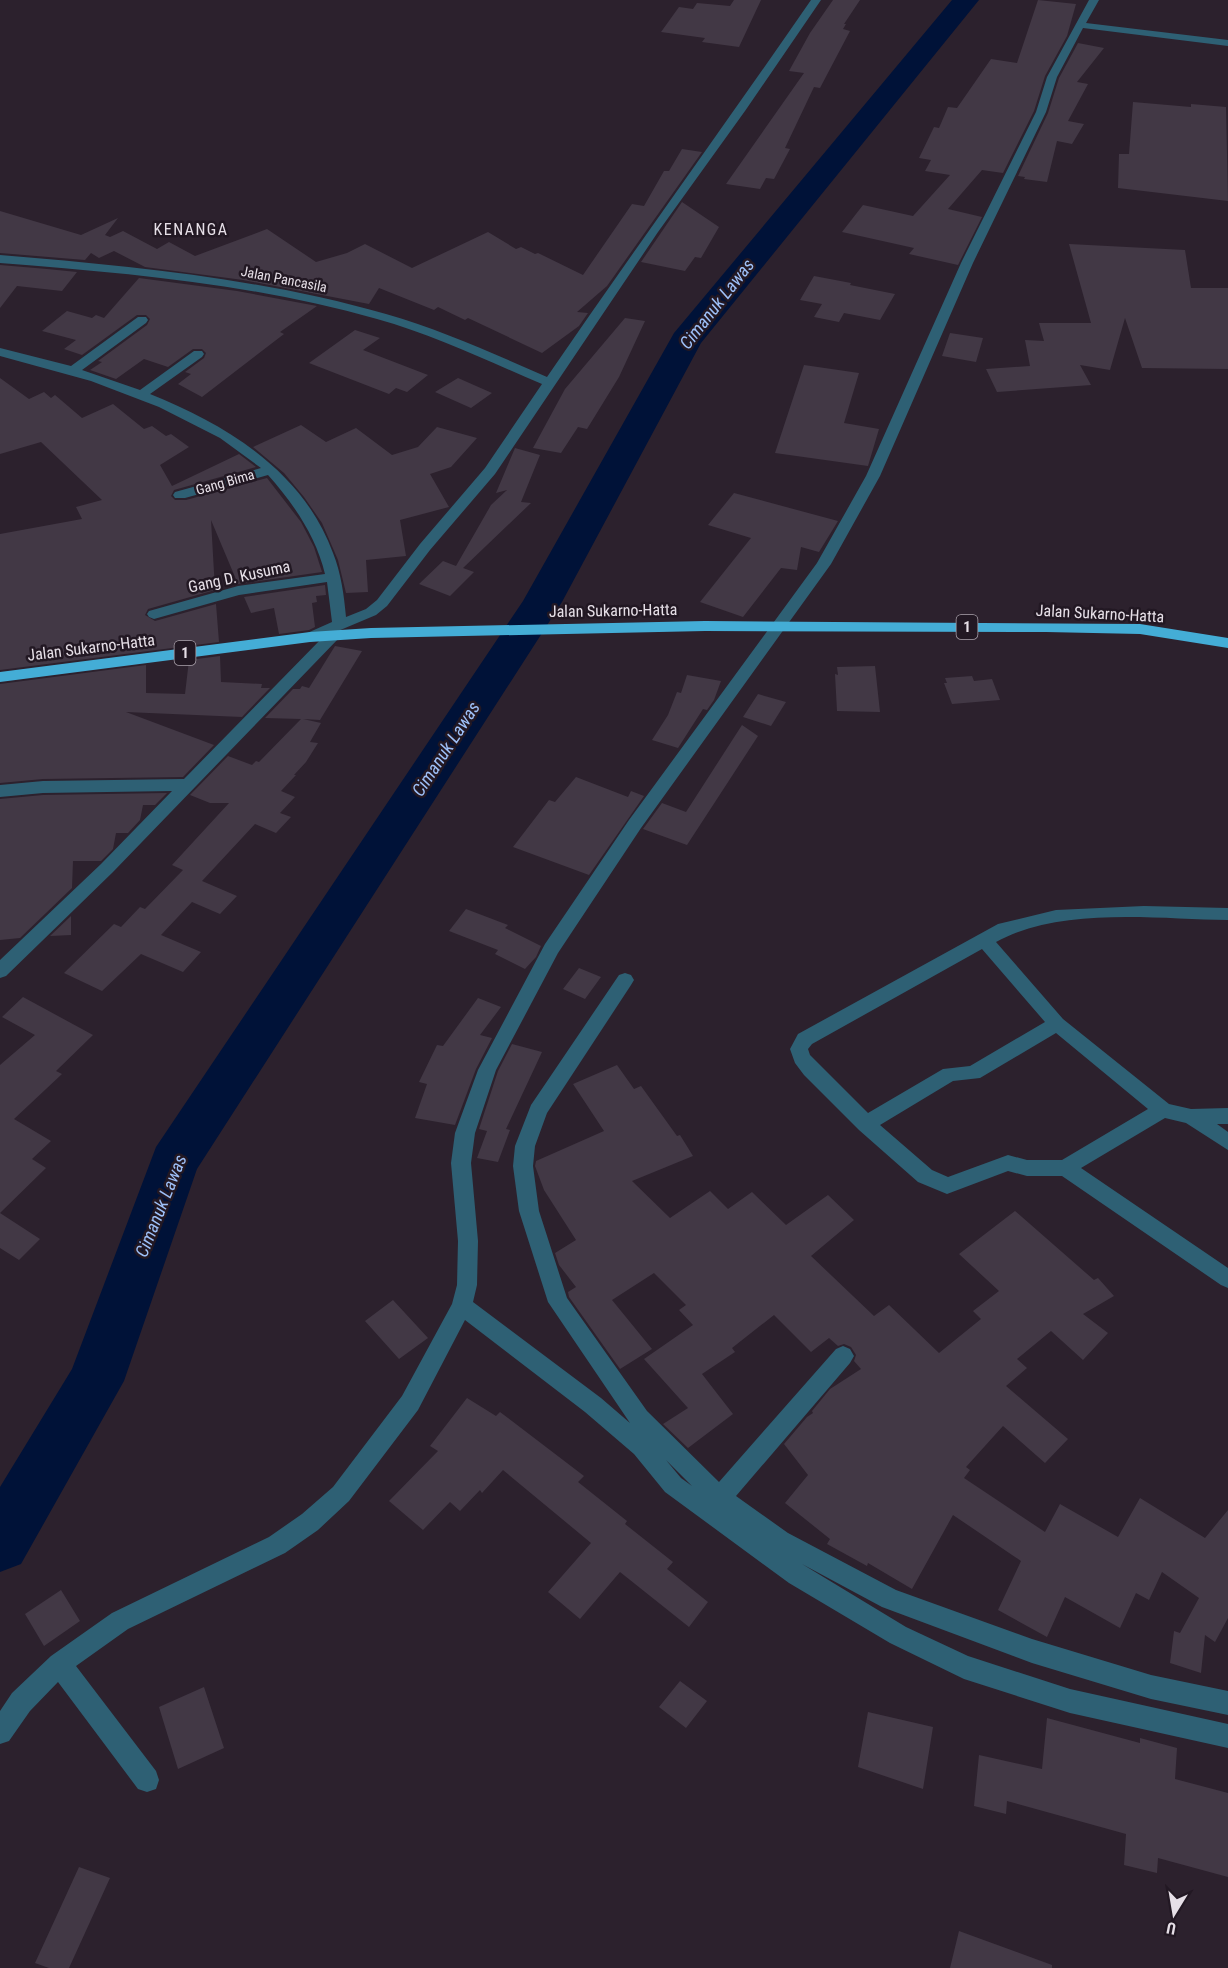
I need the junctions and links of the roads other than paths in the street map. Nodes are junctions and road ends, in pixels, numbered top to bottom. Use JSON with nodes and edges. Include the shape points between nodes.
{"nodes":[{"id":1,"x":816,"y":0,"type":"edge"},
{"id":2,"x":1094,"y":0,"type":"edge"},
{"id":3,"x":1080,"y":25,"type":"junction"},
{"id":4,"x":1228,"y":43,"type":"edge"},
{"id":5,"x":0,"y":259,"type":"edge"},
{"id":6,"x":142,"y":320,"type":"dead end"},
{"id":7,"x":0,"y":352,"type":"edge"},
{"id":8,"x":198,"y":354,"type":"dead end"},
{"id":9,"x":71,"y":372,"type":"junction"},
{"id":10,"x":549,"y":382,"type":"junction"},
{"id":11,"x":139,"y":396,"type":"junction"},
{"id":12,"x":270,"y":470,"type":"junction"},
{"id":13,"x":180,"y":495,"type":"dead end"},
{"id":14,"x":332,"y":577,"type":"junction"},
{"id":15,"x":154,"y":614,"type":"dead end"},
{"id":16,"x":779,"y":626,"type":"junction"},
{"id":17,"x":337,"y":631,"type":"junction"},
{"id":18,"x":1228,"y":643,"type":"edge"},
{"id":19,"x":0,"y":677,"type":"edge"},
{"id":20,"x":189,"y":785,"type":"junction"},
{"id":21,"x":0,"y":790,"type":"edge"},
{"id":22,"x":1228,"y":914,"type":"edge"},
{"id":23,"x":985,"y":940,"type":"junction"},
{"id":24,"x":0,"y":971,"type":"edge"},
{"id":25,"x":625,"y":980,"type":"dead end"},
{"id":26,"x":1057,"y":1024,"type":"junction"},
{"id":27,"x":1163,"y":1110,"type":"junction"},
{"id":28,"x":1228,"y":1116,"type":"edge"},
{"id":29,"x":1191,"y":1117,"type":"junction"},
{"id":30,"x":866,"y":1124,"type":"junction"},
{"id":31,"x":1228,"y":1142,"type":"edge"},
{"id":32,"x":1065,"y":1168,"type":"junction"},
{"id":33,"x":1228,"y":1279,"type":"edge"},
{"id":34,"x":462,"y":1306,"type":"junction"},
{"id":35,"x":843,"y":1356,"type":"dead end"},
{"id":36,"x":668,"y":1462,"type":"junction"},
{"id":37,"x":720,"y":1498,"type":"junction"},
{"id":38,"x":59,"y":1664,"type":"junction"},
{"id":39,"x":1228,"y":1703,"type":"edge"},
{"id":40,"x":0,"y":1732,"type":"edge"},
{"id":41,"x":1228,"y":1736,"type":"edge"},
{"id":42,"x":147,"y":1780,"type":"dead end"}],
"edges":[{"from":1,"to":10,"type":"street"},
{"from":2,"to":3,"type":"street"},
{"from":3,"to":4,"type":"street"},
{"from":3,"to":16,"type":"street","via":[[967,263],[873,476],[824,564]]},
{"from":5,"to":10,"type":"street","name":"Jalan Pancasila","via":[[218,281],[332,304],[440,336]]},
{"from":6,"to":9,"type":"street"},
{"from":7,"to":9,"type":"street"},
{"from":8,"to":11,"type":"street"},
{"from":9,"to":11,"type":"street"},
{"from":10,"to":17,"type":"street","via":[[490,471],[382,603]]},
{"from":11,"to":12,"type":"street","via":[[233,440]]},
{"from":12,"to":13,"type":"street","name":"Gang Bima"},
{"from":12,"to":14,"type":"street","via":[[318,538]]},
{"from":14,"to":15,"type":"street","name":"Gang D. Kusuma","via":[[238,591]]},
{"from":14,"to":17,"type":"street"},
{"from":16,"to":17,"type":"highway","name":"Jalan Sukarno-Hatta","number":"1"},
{"from":16,"to":18,"type":"highway","name":"Jalan Sukarno-Hatta","number":"1","via":[[1140,629]]},
{"from":16,"to":34,"type":"street","via":[[635,824],[551,949],[487,1070],[465,1133],[461,1163],[469,1269]]},
{"from":17,"to":19,"type":"highway","name":"Jalan Sukarno-Hatta","number":"1"},
{"from":17,"to":20,"type":"street"},
{"from":20,"to":21,"type":"street"},
{"from":20,"to":24,"type":"street"},
{"from":22,"to":23,"type":"street","via":[[1068,914],[1027,920]]},
{"from":23,"to":26,"type":"street"},
{"from":23,"to":30,"type":"street","via":[[805,1039],[799,1049],[802,1058]]},
{"from":25,"to":36,"type":"street","via":[[538,1110],[525,1146],[523,1166],[529,1211],[558,1302]]},
{"from":26,"to":27,"type":"street"},
{"from":26,"to":30,"type":"street","via":[[973,1073],[950,1074]]},
{"from":27,"to":29,"type":"street"},
{"from":27,"to":32,"type":"street"},
{"from":28,"to":29,"type":"street"},
{"from":29,"to":31,"type":"street"},
{"from":30,"to":32,"type":"street","via":[[925,1176],[947,1186],[1008,1163],[1028,1168]]},
{"from":32,"to":33,"type":"street"},
{"from":34,"to":36,"type":"street","via":[[642,1447]]},
{"from":34,"to":38,"type":"street","via":[[410,1403],[341,1494],[310,1522],[277,1545],[120,1621]]},
{"from":35,"to":37,"type":"street"},
{"from":36,"to":37,"type":"street"},
{"from":36,"to":41,"type":"street","via":[[673,1485],[797,1575],[898,1635],[964,1667],[1070,1701]]},
{"from":37,"to":39,"type":"street","via":[[780,1541],[890,1599],[1054,1658],[1150,1687]]},
{"from":38,"to":40,"type":"street","via":[[21,1702]]},
{"from":38,"to":42,"type":"street"}]}
